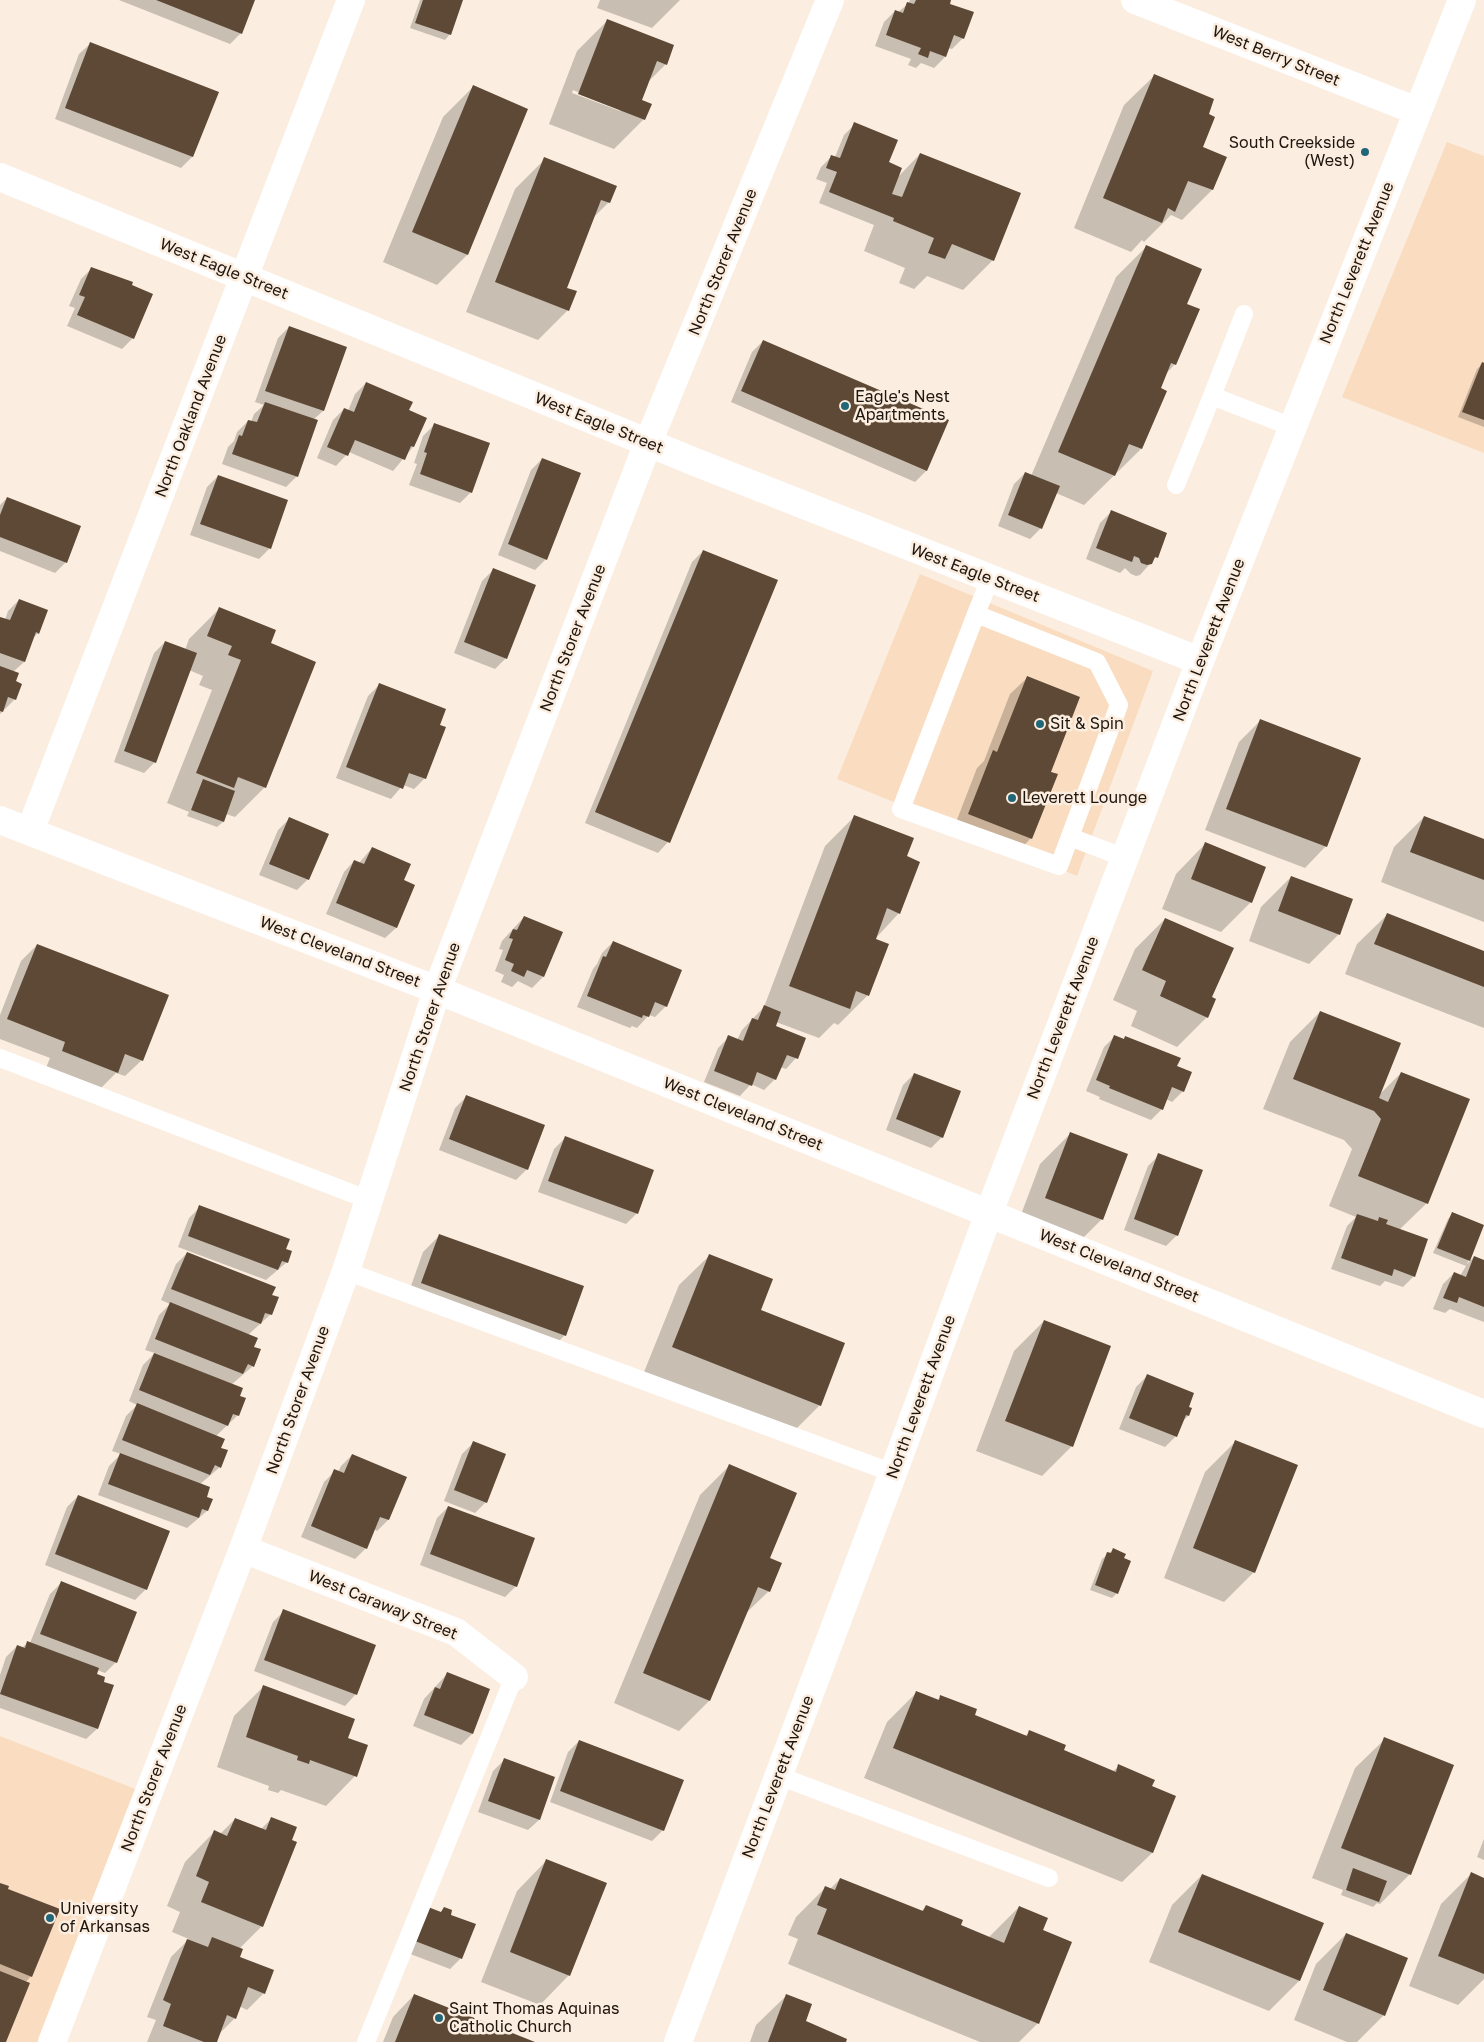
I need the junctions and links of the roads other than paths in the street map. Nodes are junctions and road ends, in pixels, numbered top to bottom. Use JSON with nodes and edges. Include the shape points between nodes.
{"nodes":[{"id":1,"x":352,"y":0,"type":"edge"},
{"id":2,"x":830,"y":0,"type":"edge"},
{"id":3,"x":1462,"y":0,"type":"edge"},
{"id":4,"x":1152,"y":3,"type":"edge"},
{"id":5,"x":1417,"y":111,"type":"junction"},
{"id":6,"x":0,"y":177,"type":"edge"},
{"id":7,"x":245,"y":278,"type":"junction"},
{"id":8,"x":1244,"y":314,"type":"dead end"},
{"id":9,"x":1212,"y":396,"type":"junction"},
{"id":10,"x":1292,"y":427,"type":"junction"},
{"id":11,"x":648,"y":443,"type":"junction"},
{"id":12,"x":1176,"y":485,"type":"dead end"},
{"id":13,"x":990,"y":579,"type":"junction"},
{"id":14,"x":976,"y":614,"type":"junction"},
{"id":15,"x":1200,"y":661,"type":"junction"},
{"id":16,"x":0,"y":820,"type":"edge"},
{"id":17,"x":30,"y":831,"type":"junction"},
{"id":18,"x":1070,"y":837,"type":"junction"},
{"id":19,"x":1125,"y":858,"type":"junction"},
{"id":20,"x":437,"y":990,"type":"junction"},
{"id":21,"x":0,"y":1058,"type":"edge"},
{"id":22,"x":369,"y":1200,"type":"junction"},
{"id":23,"x":989,"y":1213,"type":"junction"},
{"id":24,"x":346,"y":1271,"type":"junction"},
{"id":25,"x":1484,"y":1414,"type":"edge"},
{"id":26,"x":893,"y":1473,"type":"junction"},
{"id":27,"x":243,"y":1549,"type":"junction"},
{"id":28,"x":514,"y":1677,"type":"joint"},
{"id":29,"x":779,"y":1776,"type":"junction"},
{"id":30,"x":1049,"y":1878,"type":"dead end"},
{"id":31,"x":52,"y":2042,"type":"edge"},
{"id":32,"x":366,"y":2042,"type":"edge"},
{"id":33,"x":678,"y":2042,"type":"edge"}],
"edges":[{"from":1,"to":7,"type":"street","name":"North Oakland Avenue"},
{"from":2,"to":11,"type":"street","name":"North Storer Avenue"},
{"from":3,"to":5,"type":"street","name":"North Leverett Avenue"},
{"from":4,"to":5,"type":"street","name":"West Berry Street"},
{"from":5,"to":10,"type":"street","name":"North Leverett Avenue"},
{"from":6,"to":7,"type":"street","name":"West Eagle Street"},
{"from":7,"to":11,"type":"street","name":"West Eagle Street"},
{"from":7,"to":17,"type":"street","name":"North Oakland Avenue"},
{"from":8,"to":9,"type":"lane"},
{"from":9,"to":10,"type":"lane"},
{"from":9,"to":12,"type":"lane"},
{"from":10,"to":15,"type":"street","name":"North Leverett Avenue"},
{"from":11,"to":13,"type":"street","name":"West Eagle Street"},
{"from":11,"to":20,"type":"street","name":"North Storer Avenue"},
{"from":13,"to":14,"type":"lane"},
{"from":13,"to":15,"type":"street","name":"West Eagle Street"},
{"from":14,"to":18,"type":"lane","via":[[1097,662],[1119,705]]},
{"from":14,"to":18,"type":"lane","via":[[901,809],[1059,866]]},
{"from":15,"to":19,"type":"street","name":"North Leverett Avenue"},
{"from":16,"to":17,"type":"street","name":"West Cleveland Street"},
{"from":17,"to":20,"type":"street","name":"West Cleveland Street"},
{"from":18,"to":19,"type":"lane"},
{"from":19,"to":23,"type":"street","name":"North Leverett Avenue"},
{"from":20,"to":22,"type":"street","name":"North Storer Avenue"},
{"from":20,"to":23,"type":"street","name":"West Cleveland Street"},
{"from":21,"to":22,"type":"lane"},
{"from":22,"to":24,"type":"street","name":"North Storer Avenue"},
{"from":23,"to":25,"type":"street","name":"West Cleveland Street"},
{"from":23,"to":26,"type":"street","name":"North Leverett Avenue"},
{"from":24,"to":26,"type":"lane"},
{"from":24,"to":27,"type":"street","name":"North Storer Avenue"},
{"from":26,"to":29,"type":"street","name":"North Leverett Avenue"},
{"from":27,"to":28,"type":"street","name":"West Caraway Street","via":[[456,1632]]},
{"from":27,"to":31,"type":"street","name":"North Storer Avenue"},
{"from":28,"to":32,"type":"lane"},
{"from":29,"to":30,"type":"lane"},
{"from":29,"to":33,"type":"street","name":"North Leverett Avenue"}]}
